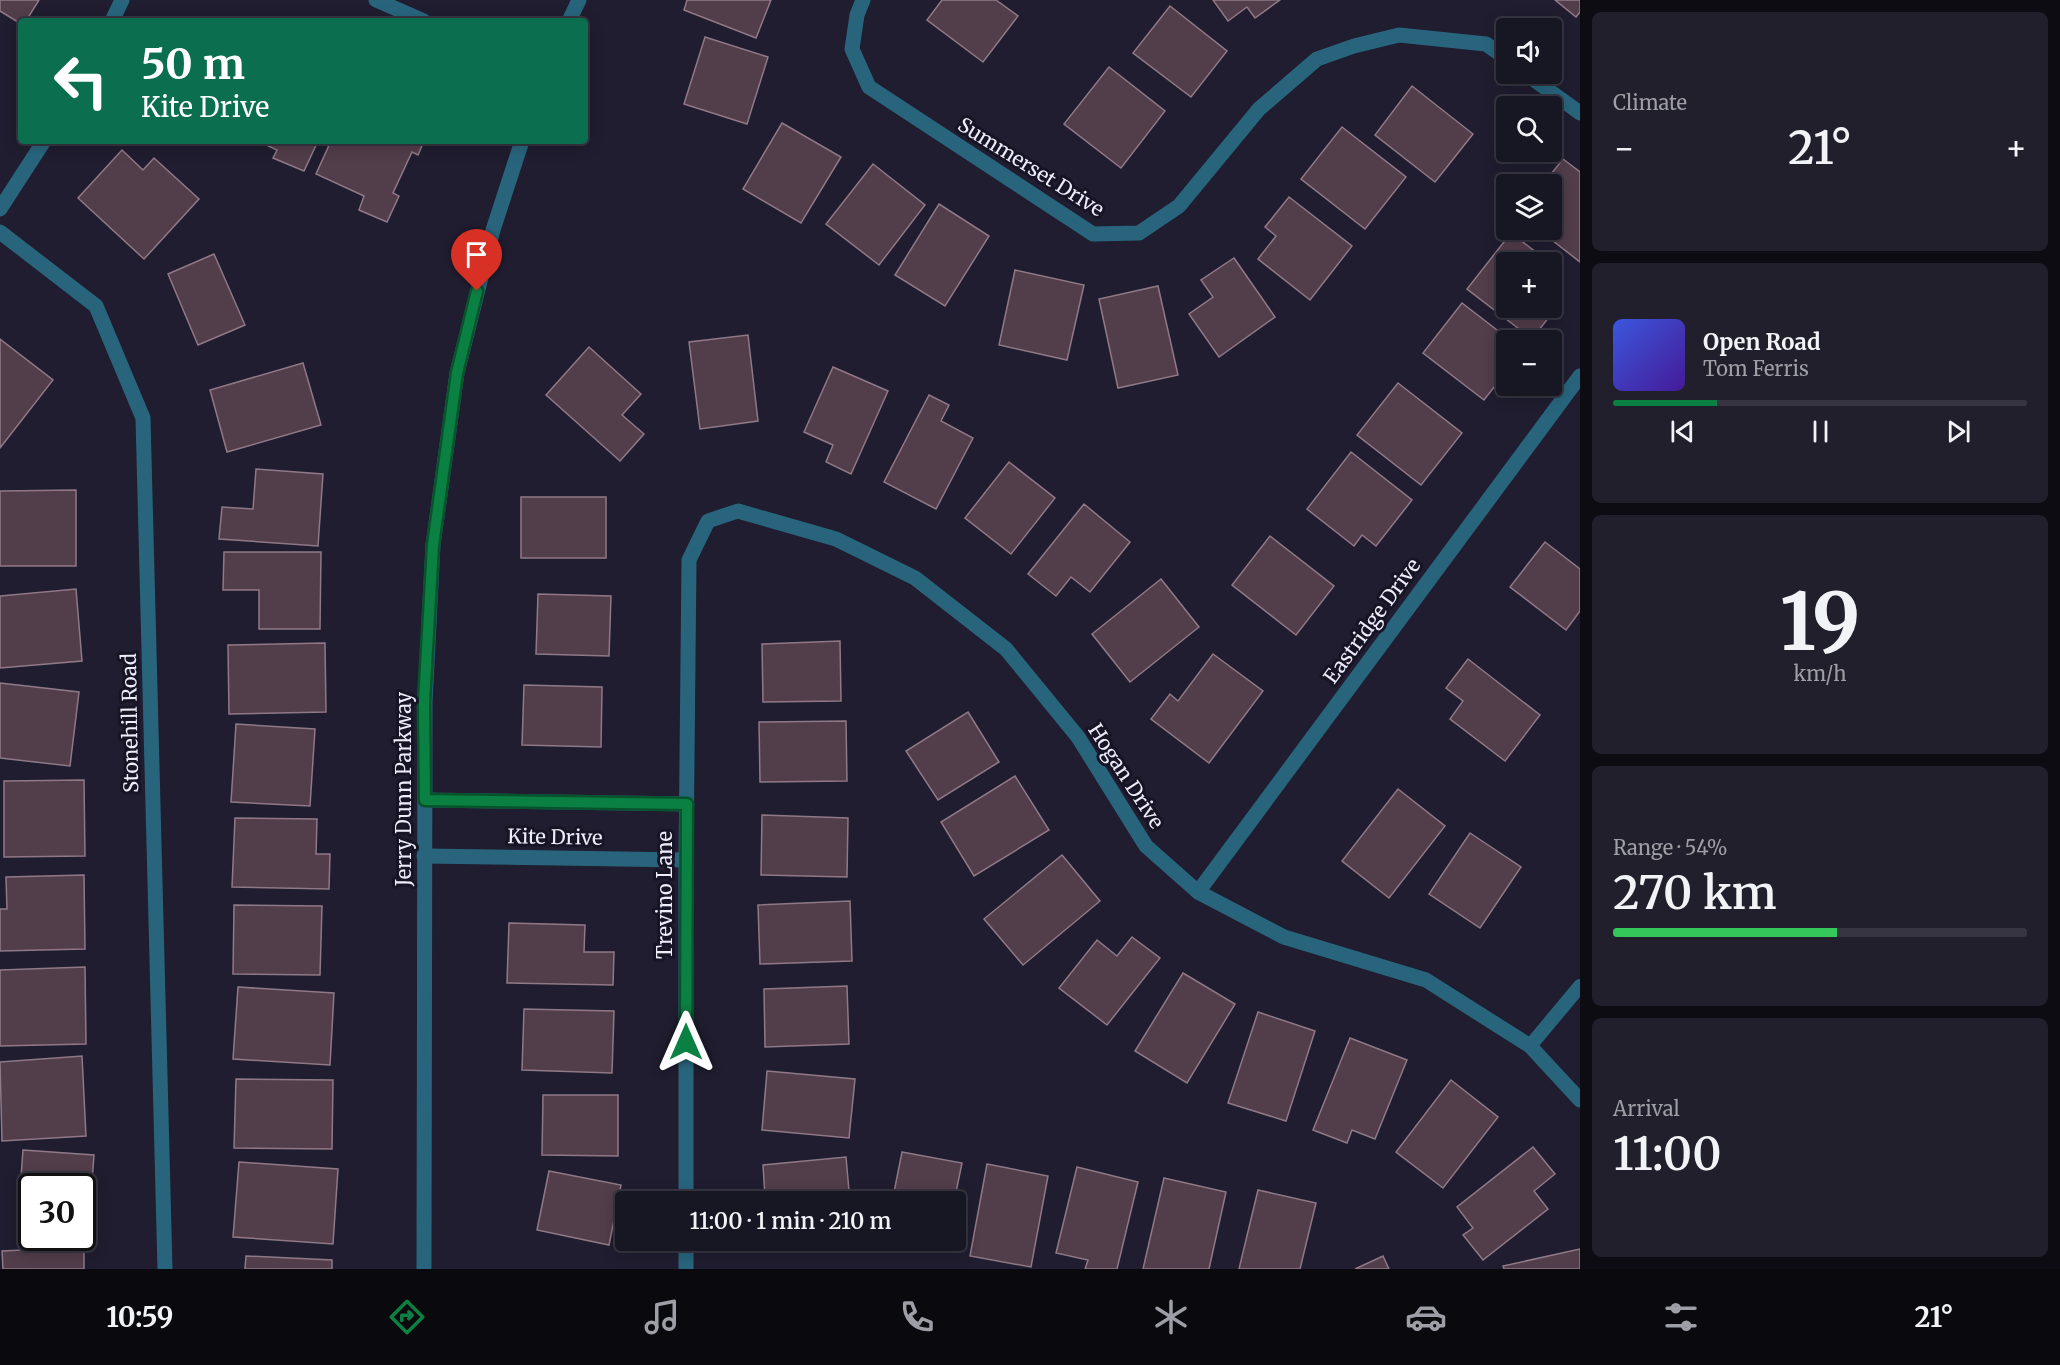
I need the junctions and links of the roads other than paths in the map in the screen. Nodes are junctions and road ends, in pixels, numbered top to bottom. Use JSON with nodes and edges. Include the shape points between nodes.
{"nodes":[{"id":1,"x":122,"y":0,"type":"edge"},
{"id":2,"x":376,"y":0,"type":"edge"},
{"id":3,"x":579,"y":0,"type":"edge"},
{"id":4,"x":863,"y":0,"type":"edge"},
{"id":5,"x":113,"y":18,"type":"edge"},
{"id":6,"x":417,"y":18,"type":"edge"},
{"id":7,"x":570,"y":18,"type":"edge"},
{"id":8,"x":1496,"y":51,"type":"edge"},
{"id":9,"x":1540,"y":84,"type":"edge"},
{"id":10,"x":1580,"y":113,"type":"edge"},
{"id":11,"x":42,"y":144,"type":"edge"},
{"id":12,"x":521,"y":144,"type":"edge"},
{"id":13,"x":0,"y":209,"type":"edge"},
{"id":14,"x":0,"y":232,"type":"edge"},
{"id":15,"x":1580,"y":376,"type":"edge"},
{"id":16,"x":708,"y":521,"type":"joint"},
{"id":17,"x":425,"y":800,"type":"junction"},
{"id":18,"x":687,"y":804,"type":"junction"},
{"id":19,"x":424,"y":856,"type":"junction"},
{"id":20,"x":686,"y":860,"type":"junction"},
{"id":21,"x":1198,"y":892,"type":"junction"},
{"id":22,"x":1580,"y":986,"type":"edge"},
{"id":23,"x":1530,"y":1046,"type":"junction"},
{"id":24,"x":1580,"y":1100,"type":"edge"},
{"id":25,"x":686,"y":1191,"type":"edge"},
{"id":26,"x":686,"y":1251,"type":"edge"},
{"id":27,"x":165,"y":1269,"type":"edge"},
{"id":28,"x":424,"y":1269,"type":"edge"},
{"id":29,"x":687,"y":1269,"type":"edge"}],
"edges":[{"from":1,"to":5,"type":"street"},
{"from":2,"to":6,"type":"street"},
{"from":3,"to":7,"type":"street"},
{"from":4,"to":8,"type":"street","name":"Summerset Drive","via":[[852,49],[869,87],[1093,234],[1139,233],[1179,206],[1259,109],[1317,59],[1399,35],[1486,44]]},
{"from":9,"to":10,"type":"street"},
{"from":11,"to":13,"type":"street"},
{"from":12,"to":17,"type":"street","name":"Jerry Dunn Parkway","via":[[493,230],[457,373],[433,545],[424,702]]},
{"from":14,"to":27,"type":"street","name":"Stonehill Road","via":[[96,306],[143,418]]},
{"from":15,"to":21,"type":"street","name":"Eastridge Drive"},
{"from":16,"to":18,"type":"street","name":"Trevino Lane","via":[[689,560]]},
{"from":16,"to":21,"type":"street","name":"Hogan Drive","via":[[738,511],[836,540],[915,578],[1006,649],[1078,737],[1146,846]]},
{"from":17,"to":18,"type":"street","name":"Kite Drive"},
{"from":17,"to":19,"type":"street","name":"Jerry Dunn Parkway"},
{"from":18,"to":20,"type":"street","name":"Trevino Lane"},
{"from":19,"to":20,"type":"street","name":"Kite Drive"},
{"from":19,"to":28,"type":"street","name":"Jerry Dunn Parkway"},
{"from":20,"to":25,"type":"street","name":"Trevino Lane"},
{"from":21,"to":23,"type":"street","name":"Hogan Drive","via":[[1284,937],[1426,980]]},
{"from":22,"to":23,"type":"lane"},
{"from":23,"to":24,"type":"street","name":"Hogan Drive"},
{"from":26,"to":29,"type":"street"}]}
